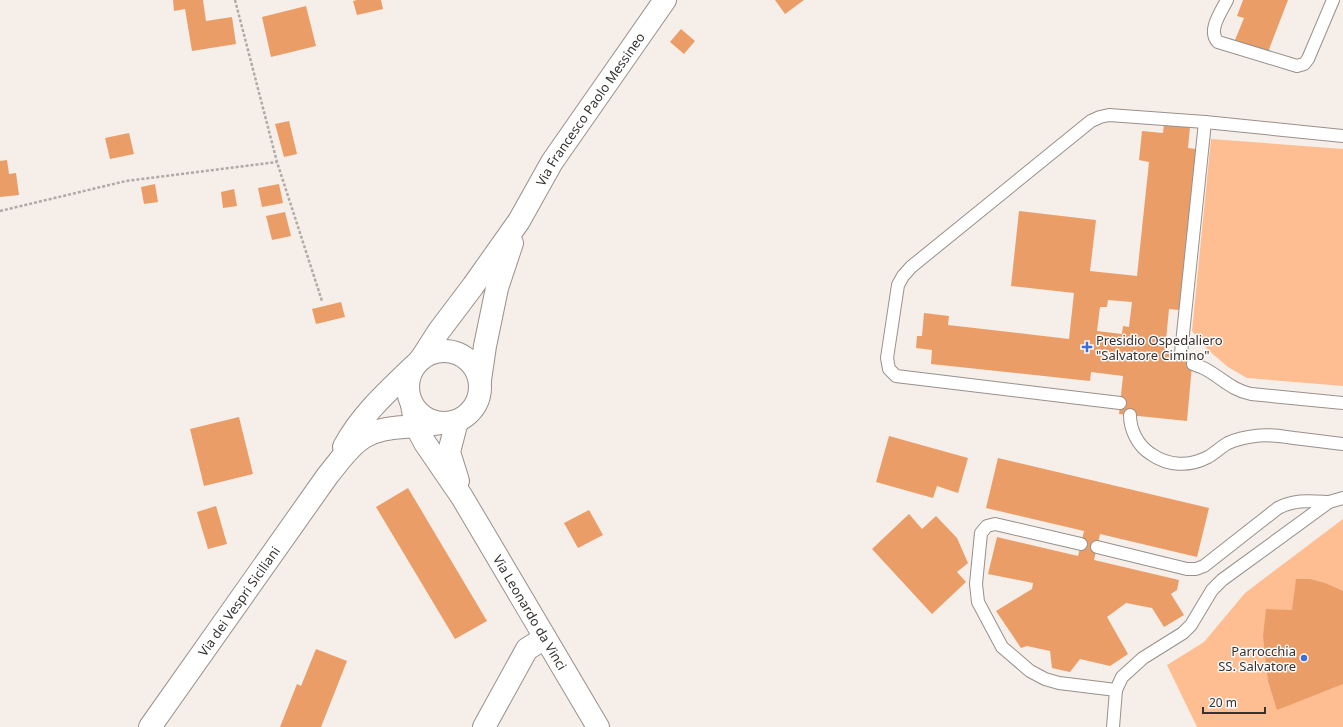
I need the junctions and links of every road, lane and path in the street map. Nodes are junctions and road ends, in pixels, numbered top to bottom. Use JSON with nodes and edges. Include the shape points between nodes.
{"nodes":[{"id":1,"x":235,"y":0,"type":"edge"},
{"id":2,"x":665,"y":0,"type":"edge"},
{"id":3,"x":1227,"y":0,"type":"edge"},
{"id":4,"x":1333,"y":0,"type":"edge"},
{"id":5,"x":1205,"y":122,"type":"junction"},
{"id":6,"x":1343,"y":136,"type":"edge"},
{"id":7,"x":277,"y":162,"type":"junction"},
{"id":8,"x":0,"y":211,"type":"edge"},
{"id":9,"x":519,"y":221,"type":"junction"},
{"id":10,"x":322,"y":300,"type":"dead end"},
{"id":11,"x":1181,"y":353,"type":"dead end"},
{"id":12,"x":418,"y":362,"type":"junction"},
{"id":13,"x":1192,"y":364,"type":"dead end"},
{"id":14,"x":480,"y":380,"type":"junction"},
{"id":15,"x":1343,"y":402,"type":"edge"},
{"id":16,"x":1120,"y":403,"type":"dead end"},
{"id":17,"x":1130,"y":415,"type":"dead end"},
{"id":18,"x":449,"y":422,"type":"junction"},
{"id":19,"x":418,"y":425,"type":"junction"},
{"id":20,"x":1343,"y":444,"type":"edge"},
{"id":21,"x":328,"y":475,"type":"junction"},
{"id":22,"x":462,"y":497,"type":"junction"},
{"id":23,"x":1343,"y":498,"type":"edge"},
{"id":24,"x":1329,"y":502,"type":"junction"},
{"id":25,"x":1081,"y":544,"type":"dead end"},
{"id":26,"x":1097,"y":547,"type":"dead end"},
{"id":27,"x":545,"y":638,"type":"junction"},
{"id":28,"x":1116,"y":690,"type":"junction"},
{"id":29,"x":150,"y":727,"type":"edge"},
{"id":30,"x":484,"y":727,"type":"edge"},
{"id":31,"x":598,"y":727,"type":"edge"},
{"id":32,"x":1113,"y":727,"type":"edge"}],
"edges":[{"from":1,"to":7,"type":"path"},
{"from":2,"to":9,"type":"main road","name":"Via Francesco Paolo Messineo","via":[[552,162]]},
{"from":3,"to":4,"type":"lane","via":[[1213,29],[1213,36],[1218,42],[1297,66],[1304,64],[1308,59]]},
{"from":5,"to":6,"type":"lane"},
{"from":5,"to":11,"type":"lane"},
{"from":5,"to":16,"type":"lane","via":[[1109,115],[1091,121],[911,267],[898,285],[887,358],[890,369],[896,376]]},
{"from":7,"to":8,"type":"path","via":[[126,181]]},
{"from":7,"to":10,"type":"path"},
{"from":9,"to":12,"type":"main road"},
{"from":9,"to":14,"type":"main road","via":[[497,288]]},
{"from":12,"to":14,"type":"main road","via":[[432,352],[456,352],[475,368]]},
{"from":12,"to":19,"type":"main road","via":[[408,380],[409,397]]},
{"from":12,"to":21,"type":"main road","via":[[352,431]]},
{"from":13,"to":15,"type":"lane","via":[[1207,369],[1228,385],[1251,394]]},
{"from":14,"to":18,"type":"main road","via":[[480,397],[476,405],[468,414]]},
{"from":17,"to":20,"type":"lane","via":[[1136,438],[1146,451],[1159,460],[1175,464],[1192,464],[1208,457],[1228,443],[1256,435]]},
{"from":18,"to":19,"type":"main road","via":[[424,418],[417,412]]},
{"from":18,"to":22,"type":"main road","via":[[450,452]]},
{"from":19,"to":21,"type":"main road","via":[[380,430],[364,437],[350,448]]},
{"from":19,"to":22,"type":"main road"},
{"from":21,"to":29,"type":"main road","name":"Via dei Vespri Siciliani"},
{"from":22,"to":27,"type":"main road","name":"Via Leonardo da Vinci"},
{"from":23,"to":24,"type":"lane"},
{"from":24,"to":26,"type":"lane","via":[[1287,503],[1204,566],[1196,569]]},
{"from":24,"to":28,"type":"lane","via":[[1222,580],[1212,590],[1191,625],[1182,634],[1134,665],[1122,677]]},
{"from":25,"to":28,"type":"lane","via":[[995,524],[987,526],[981,533],[976,584],[978,602],[1002,647],[1030,671],[1059,683]]},
{"from":27,"to":30,"type":"main road","via":[[527,649]]},
{"from":27,"to":31,"type":"main road","name":"Via Leonardo da Vinci"},
{"from":28,"to":32,"type":"lane"}]}
